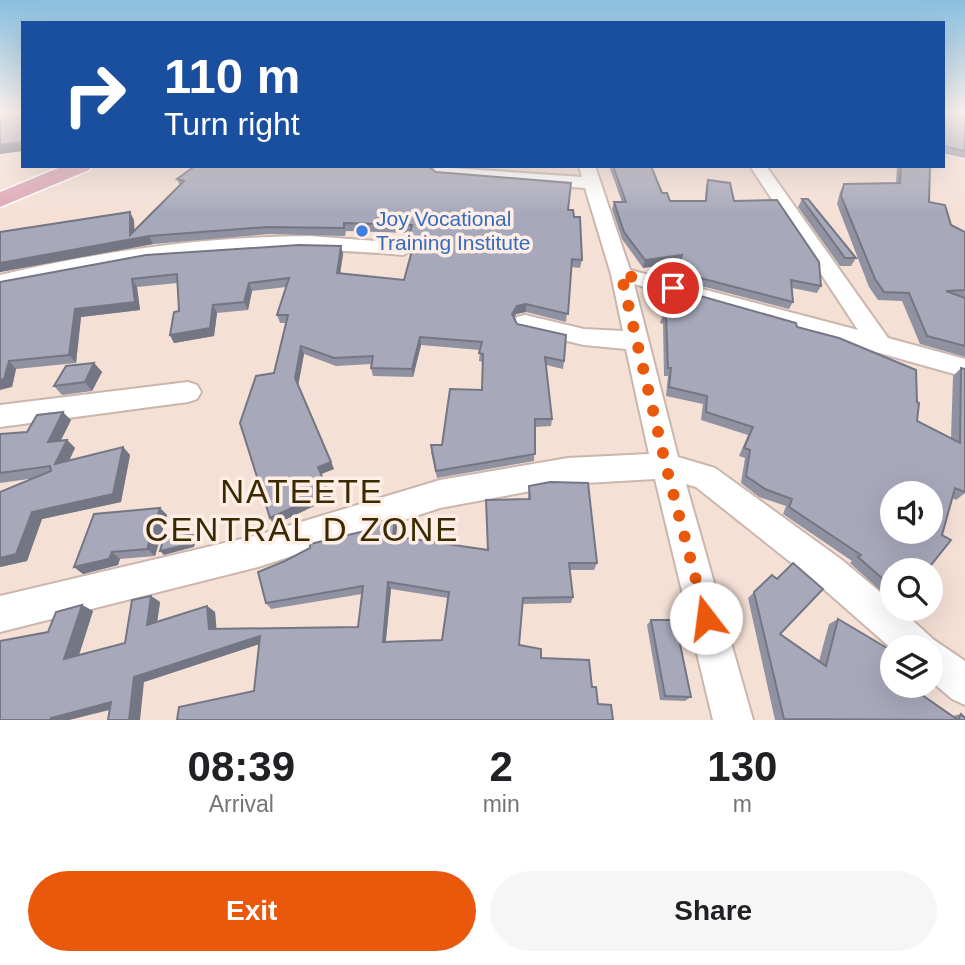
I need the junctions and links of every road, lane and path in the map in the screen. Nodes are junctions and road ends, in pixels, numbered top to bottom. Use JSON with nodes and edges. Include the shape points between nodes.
{"nodes":[{"id":1,"x":77,"y":168,"type":"edge"},
{"id":2,"x":759,"y":168,"type":"edge"},
{"id":3,"x":437,"y":172,"type":"edge"},
{"id":4,"x":590,"y":175,"type":"edge"},
{"id":5,"x":0,"y":200,"type":"edge"},
{"id":6,"x":251,"y":225,"type":"edge"},
{"id":7,"x":244,"y":246,"type":"junction"},
{"id":8,"x":403,"y":249,"type":"dead end"},
{"id":9,"x":621,"y":274,"type":"junction"},
{"id":10,"x":0,"y":282,"type":"edge"},
{"id":11,"x":525,"y":323,"type":"edge"},
{"id":12,"x":637,"y":341,"type":"junction"},
{"id":13,"x":880,"y":345,"type":"junction"},
{"id":14,"x":965,"y":368,"type":"edge"},
{"id":15,"x":188,"y":392,"type":"dead end"},
{"id":16,"x":0,"y":416,"type":"edge"},
{"id":17,"x":666,"y":466,"type":"junction"},
{"id":18,"x":0,"y":614,"type":"edge"},
{"id":19,"x":904,"y":635,"type":"edge"},
{"id":20,"x":943,"y":667,"type":"edge"},
{"id":21,"x":965,"y":686,"type":"edge"},
{"id":22,"x":733,"y":720,"type":"edge"}],
"edges":[{"from":1,"to":5,"type":"main road"},
{"from":2,"to":13,"type":"street"},
{"from":3,"to":4,"type":"street"},
{"from":4,"to":9,"type":"street"},
{"from":6,"to":7,"type":"street"},
{"from":7,"to":8,"type":"street","via":[[304,242]]},
{"from":7,"to":10,"type":"street","via":[[89,262]]},
{"from":9,"to":12,"type":"street"},
{"from":9,"to":13,"type":"street"},
{"from":11,"to":12,"type":"street","via":[[584,337]]},
{"from":12,"to":17,"type":"street"},
{"from":13,"to":14,"type":"street"},
{"from":15,"to":16,"type":"street"},
{"from":17,"to":18,"type":"street","via":[[568,471],[440,494],[258,551]]},
{"from":17,"to":19,"type":"street","via":[[705,477]]},
{"from":17,"to":22,"type":"street"},
{"from":20,"to":21,"type":"street"}]}
